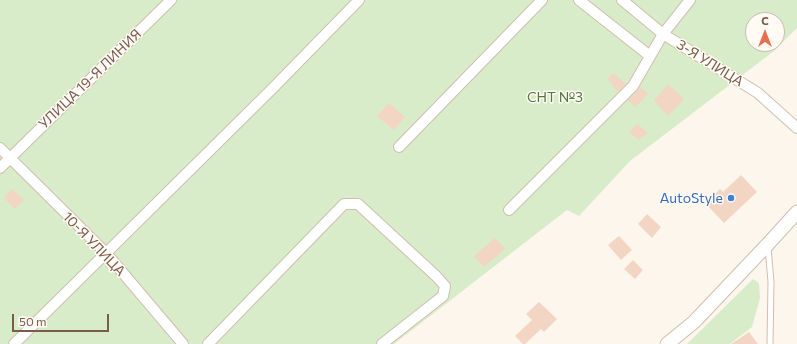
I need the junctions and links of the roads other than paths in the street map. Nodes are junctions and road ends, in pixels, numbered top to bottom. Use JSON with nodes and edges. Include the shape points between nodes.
{"nodes":[{"id":1,"x":172,"y":0,"type":"edge"},
{"id":2,"x":359,"y":0,"type":"edge"},
{"id":3,"x":542,"y":0,"type":"edge"},
{"id":4,"x":579,"y":0,"type":"edge"},
{"id":5,"x":622,"y":0,"type":"edge"},
{"id":6,"x":690,"y":0,"type":"edge"},
{"id":7,"x":663,"y":34,"type":"junction"},
{"id":8,"x":650,"y":56,"type":"junction"},
{"id":9,"x":797,"y":128,"type":"edge"},
{"id":10,"x":399,"y":147,"type":"dead end"},
{"id":11,"x":0,"y":148,"type":"edge"},
{"id":12,"x":10,"y":158,"type":"junction"},
{"id":13,"x":0,"y":168,"type":"edge"},
{"id":14,"x":509,"y":210,"type":"dead end"},
{"id":15,"x":797,"y":212,"type":"edge"},
{"id":16,"x":768,"y":244,"type":"junction"},
{"id":17,"x":106,"y":253,"type":"junction"},
{"id":18,"x":14,"y":344,"type":"edge"},
{"id":19,"x":183,"y":344,"type":"edge"},
{"id":20,"x":208,"y":344,"type":"edge"},
{"id":21,"x":382,"y":344,"type":"edge"},
{"id":22,"x":667,"y":344,"type":"edge"},
{"id":23,"x":770,"y":344,"type":"edge"}],
"edges":[{"from":1,"to":12,"type":"street","name":"УЛИЦА 19-Я ЛИНИЯ"},
{"from":2,"to":17,"type":"street"},
{"from":3,"to":10,"type":"street"},
{"from":4,"to":8,"type":"street"},
{"from":5,"to":7,"type":"street","name":"3-Я УЛИЦА"},
{"from":6,"to":7,"type":"street"},
{"from":7,"to":8,"type":"street"},
{"from":7,"to":9,"type":"street","name":"3-Я УЛИЦА","via":[[758,93]]},
{"from":8,"to":14,"type":"street","via":[[633,86]]},
{"from":11,"to":12,"type":"street","name":"10-Я УЛИЦА"},
{"from":12,"to":13,"type":"street","name":"УЛИЦА 19-Я ЛИНИЯ"},
{"from":12,"to":17,"type":"street","name":"10-Я УЛИЦА"},
{"from":15,"to":16,"type":"street"},
{"from":16,"to":22,"type":"street","via":[[694,322]]},
{"from":16,"to":23,"type":"lane","via":[[771,282]]},
{"from":17,"to":18,"type":"street"},
{"from":17,"to":19,"type":"street","name":"10-Я УЛИЦА"},
{"from":20,"to":21,"type":"street","via":[[344,204],[358,204],[445,286],[443,296]]}]}
